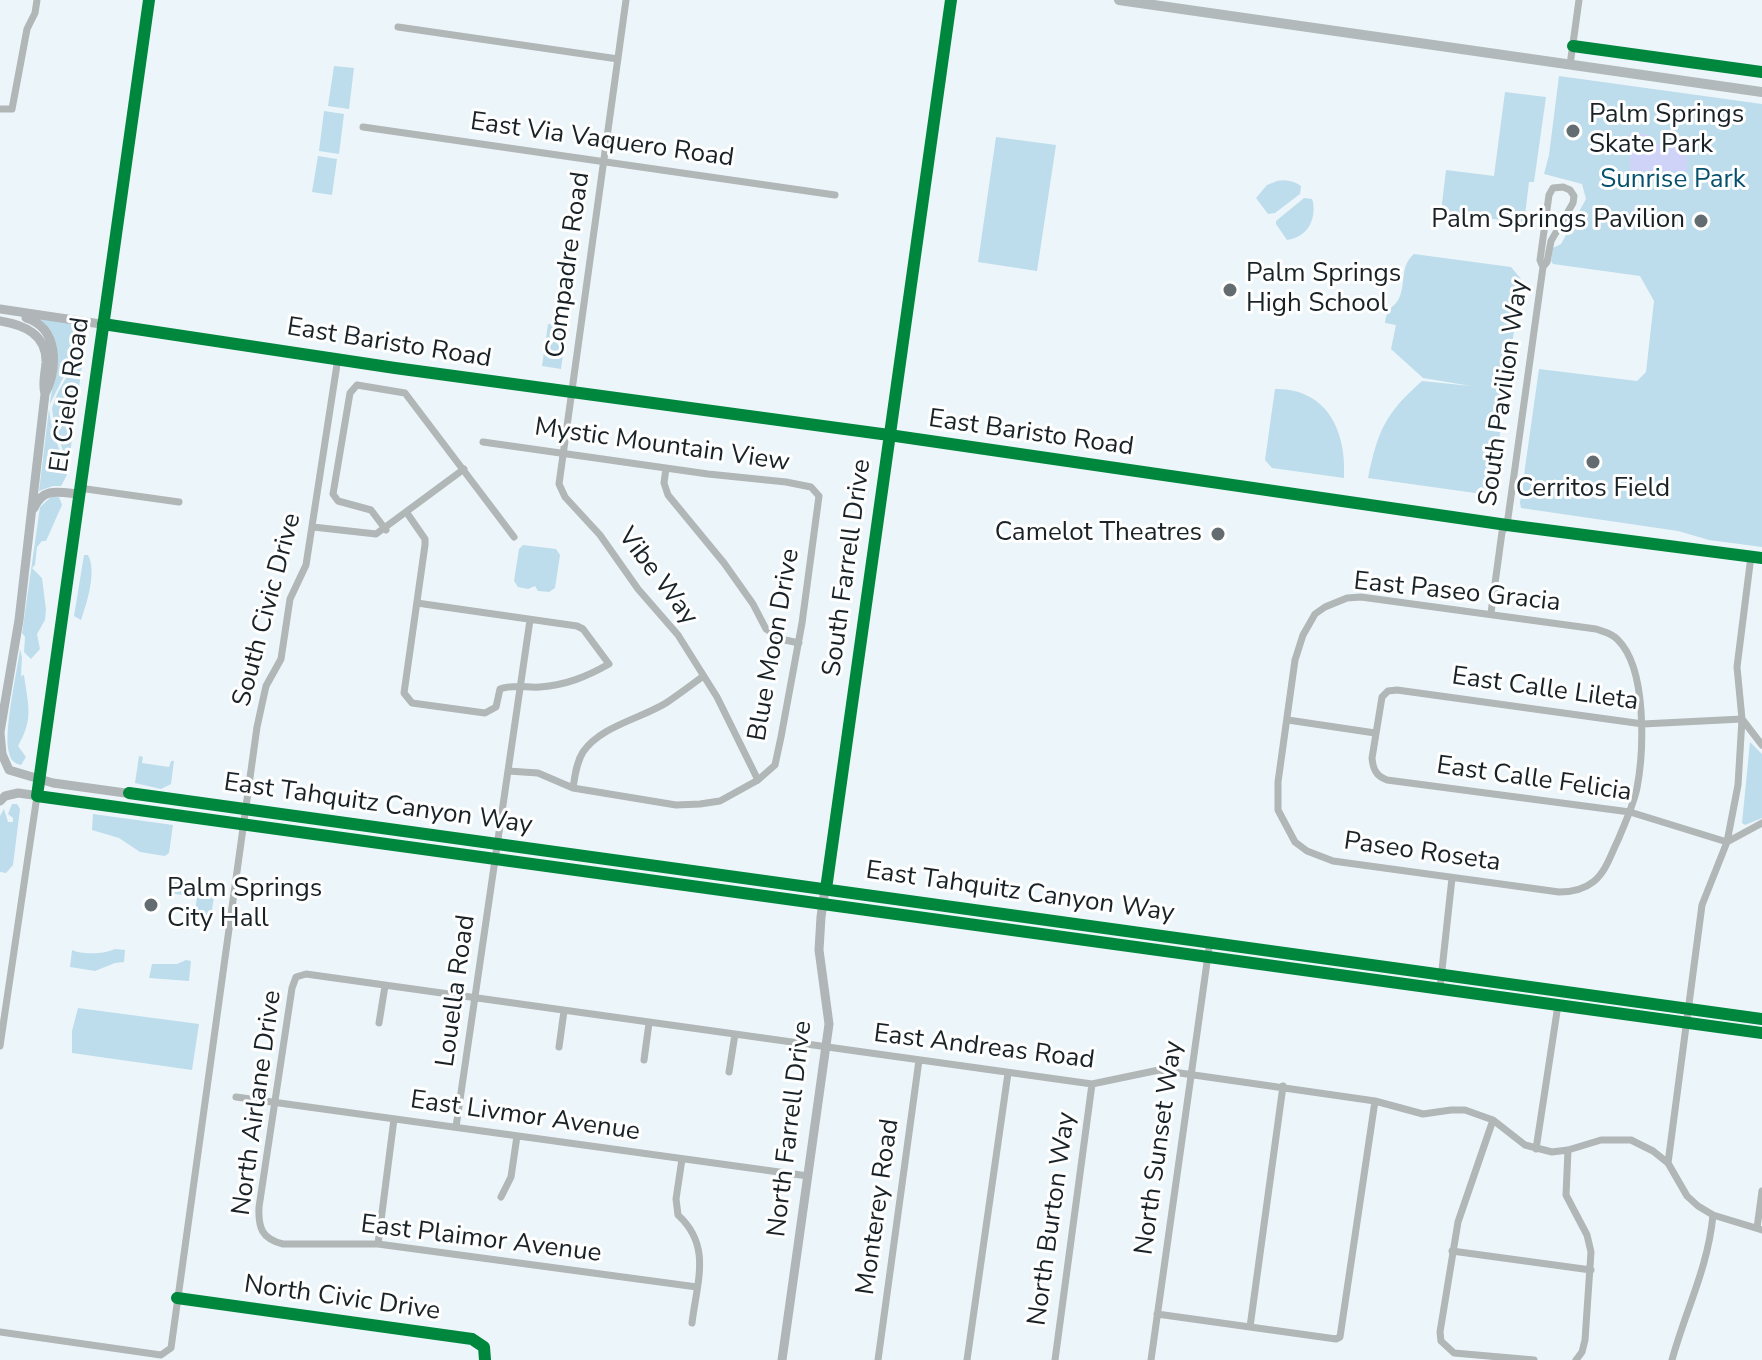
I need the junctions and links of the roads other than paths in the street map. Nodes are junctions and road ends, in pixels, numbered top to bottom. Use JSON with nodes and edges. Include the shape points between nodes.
{"nodes":[{"id":1,"x":37,"y":0,"type":"edge"},
{"id":2,"x":149,"y":0,"type":"edge"},
{"id":3,"x":626,"y":0,"type":"edge"},
{"id":4,"x":951,"y":0,"type":"edge"},
{"id":5,"x":1119,"y":0,"type":"edge"},
{"id":6,"x":1579,"y":0,"type":"edge"},
{"id":7,"x":398,"y":27,"type":"dead end"},
{"id":8,"x":1573,"y":46,"type":"junction"},
{"id":9,"x":618,"y":59,"type":"junction"},
{"id":10,"x":1570,"y":65,"type":"junction"},
{"id":11,"x":1762,"y":72,"type":"edge"},
{"id":12,"x":1762,"y":92,"type":"edge"},
{"id":13,"x":0,"y":109,"type":"edge"},
{"id":14,"x":363,"y":127,"type":"dead end"},
{"id":15,"x":603,"y":161,"type":"junction"},
{"id":16,"x":835,"y":195,"type":"dead end"},
{"id":17,"x":1543,"y":267,"type":"junction"},
{"id":18,"x":0,"y":309,"type":"edge"},
{"id":19,"x":0,"y":321,"type":"edge"},
{"id":20,"x":103,"y":324,"type":"junction"},
{"id":21,"x":338,"y":358,"type":"junction"},
{"id":22,"x":571,"y":393,"type":"junction"},
{"id":23,"x":45,"y":394,"type":"junction"},
{"id":24,"x":889,"y":435,"type":"junction"},
{"id":25,"x":483,"y":442,"type":"dead end"},
{"id":26,"x":563,"y":453,"type":"junction"},
{"id":27,"x":666,"y":468,"type":"junction"},
{"id":28,"x":464,"y":469,"type":"junction"},
{"id":29,"x":79,"y":491,"type":"junction"},
{"id":30,"x":179,"y":502,"type":"dead end"},
{"id":31,"x":817,"y":509,"type":"joint"},
{"id":32,"x":407,"y":513,"type":"junction"},
{"id":33,"x":30,"y":523,"type":"junction"},
{"id":34,"x":1507,"y":525,"type":"junction"},
{"id":35,"x":313,"y":527,"type":"junction"},
{"id":36,"x":386,"y":530,"type":"junction"},
{"id":37,"x":514,"y":537,"type":"dead end"},
{"id":38,"x":1751,"y":556,"type":"junction"},
{"id":39,"x":1762,"y":558,"type":"edge"},
{"id":40,"x":417,"y":603,"type":"junction"},
{"id":41,"x":1491,"y":613,"type":"junction"},
{"id":42,"x":530,"y":620,"type":"junction"},
{"id":43,"x":799,"y":643,"type":"junction"},
{"id":44,"x":702,"y":677,"type":"junction"},
{"id":45,"x":520,"y":687,"type":"junction"},
{"id":46,"x":1742,"y":719,"type":"junction"},
{"id":47,"x":1288,"y":720,"type":"junction"},
{"id":48,"x":1643,"y":724,"type":"junction"},
{"id":49,"x":0,"y":732,"type":"edge"},
{"id":50,"x":1375,"y":733,"type":"junction"},
{"id":51,"x":1762,"y":745,"type":"edge"},
{"id":52,"x":508,"y":771,"type":"junction"},
{"id":53,"x":39,"y":780,"type":"junction"},
{"id":54,"x":758,"y":780,"type":"junction"},
{"id":55,"x":573,"y":788,"type":"junction"},
{"id":56,"x":37,"y":796,"type":"junction"},
{"id":57,"x":0,"y":801,"type":"edge"},
{"id":58,"x":246,"y":809,"type":"junction"},
{"id":59,"x":1630,"y":812,"type":"junction"},
{"id":60,"x":1762,"y":823,"type":"edge"},
{"id":61,"x":243,"y":825,"type":"junction"},
{"id":62,"x":1727,"y":842,"type":"junction"},
{"id":63,"x":498,"y":843,"type":"junction"},
{"id":64,"x":496,"y":860,"type":"junction"},
{"id":65,"x":1452,"y":878,"type":"junction"},
{"id":66,"x":826,"y":889,"type":"junction"},
{"id":67,"x":823,"y":904,"type":"junction"},
{"id":68,"x":1210,"y":941,"type":"junction"},
{"id":69,"x":1208,"y":956,"type":"junction"},
{"id":70,"x":1442,"y":973,"type":"junction"},
{"id":71,"x":296,"y":977,"type":"joint"},
{"id":72,"x":385,"y":986,"type":"junction"},
{"id":73,"x":1440,"y":988,"type":"junction"},
{"id":74,"x":475,"y":999,"type":"junction"},
{"id":75,"x":1558,"y":1005,"type":"junction"},
{"id":76,"x":1689,"y":1009,"type":"junction"},
{"id":77,"x":564,"y":1011,"type":"junction"},
{"id":78,"x":1762,"y":1019,"type":"edge"},
{"id":79,"x":379,"y":1023,"type":"dead end"},
{"id":80,"x":649,"y":1023,"type":"junction"},
{"id":81,"x":1687,"y":1023,"type":"junction"},
{"id":82,"x":1762,"y":1033,"type":"edge"},
{"id":83,"x":735,"y":1034,"type":"junction"},
{"id":84,"x":0,"y":1046,"type":"edge"},
{"id":85,"x":559,"y":1047,"type":"dead end"},
{"id":86,"x":826,"y":1047,"type":"junction"},
{"id":87,"x":644,"y":1060,"type":"dead end"},
{"id":88,"x":919,"y":1060,"type":"junction"},
{"id":89,"x":729,"y":1072,"type":"dead end"},
{"id":90,"x":1008,"y":1073,"type":"junction"},
{"id":91,"x":1190,"y":1074,"type":"junction"},
{"id":92,"x":1092,"y":1084,"type":"junction"},
{"id":93,"x":1283,"y":1086,"type":"junction"},
{"id":94,"x":236,"y":1097,"type":"dead end"},
{"id":95,"x":1375,"y":1101,"type":"junction"},
{"id":96,"x":275,"y":1102,"type":"junction"},
{"id":97,"x":394,"y":1119,"type":"junction"},
{"id":98,"x":1493,"y":1120,"type":"junction"},
{"id":99,"x":456,"y":1127,"type":"junction"},
{"id":100,"x":517,"y":1136,"type":"junction"},
{"id":101,"x":1536,"y":1149,"type":"junction"},
{"id":102,"x":1568,"y":1150,"type":"junction"},
{"id":103,"x":682,"y":1159,"type":"junction"},
{"id":104,"x":1668,"y":1163,"type":"junction"},
{"id":105,"x":808,"y":1176,"type":"junction"},
{"id":106,"x":1762,"y":1191,"type":"edge"},
{"id":107,"x":501,"y":1197,"type":"dead end"},
{"id":108,"x":1713,"y":1215,"type":"junction"},
{"id":109,"x":1760,"y":1229,"type":"edge"},
{"id":110,"x":263,"y":1234,"type":"joint"},
{"id":111,"x":378,"y":1244,"type":"junction"},
{"id":112,"x":1452,"y":1251,"type":"junction"},
{"id":113,"x":1591,"y":1270,"type":"junction"},
{"id":114,"x":697,"y":1287,"type":"junction"},
{"id":115,"x":177,"y":1298,"type":"junction"},
{"id":116,"x":1157,"y":1314,"type":"junction"},
{"id":117,"x":692,"y":1323,"type":"dead end"},
{"id":118,"x":1250,"y":1327,"type":"junction"},
{"id":119,"x":0,"y":1332,"type":"edge"},
{"id":120,"x":485,"y":1360,"type":"edge"},
{"id":121,"x":782,"y":1360,"type":"edge"},
{"id":122,"x":878,"y":1360,"type":"edge"},
{"id":123,"x":967,"y":1360,"type":"edge"},
{"id":124,"x":1055,"y":1360,"type":"edge"},
{"id":125,"x":1151,"y":1360,"type":"edge"},
{"id":126,"x":1508,"y":1360,"type":"edge"},
{"id":127,"x":1534,"y":1360,"type":"edge"},
{"id":128,"x":1576,"y":1360,"type":"edge"},
{"id":129,"x":1672,"y":1360,"type":"edge"}],
"edges":[{"from":1,"to":13,"type":"street","via":[[12,109]]},
{"from":2,"to":20,"type":"main road","name":"El Cielo Road"},
{"from":3,"to":9,"type":"street","name":"Compadre Road"},
{"from":4,"to":24,"type":"main road","name":"South Farrell Drive"},
{"from":5,"to":10,"type":"main road"},
{"from":6,"to":8,"type":"street"},
{"from":7,"to":9,"type":"street"},
{"from":8,"to":10,"type":"street"},
{"from":8,"to":11,"type":"street"},
{"from":9,"to":15,"type":"street","name":"Compadre Road"},
{"from":10,"to":12,"type":"main road"},
{"from":14,"to":15,"type":"street","name":"East Via Vaquero Road"},
{"from":15,"to":16,"type":"street","name":"East Via Vaquero Road"},
{"from":15,"to":22,"type":"street","name":"Compadre Road"},
{"from":17,"to":17,"type":"street","name":"South Pavilion Way","via":[[1573,203],[1574,196],[1563,187],[1553,188],[1549,195]]},
{"from":17,"to":34,"type":"street","name":"South Pavilion Way"},
{"from":18,"to":20,"type":"main road","name":"East Baristo Road"},
{"from":18,"to":23,"type":"main road","via":[[33,320],[50,337],[54,358]]},
{"from":19,"to":23,"type":"main road","via":[[25,327],[41,341]]},
{"from":20,"to":21,"type":"main road","name":"East Baristo Road"},
{"from":20,"to":29,"type":"main road","name":"El Cielo Road"},
{"from":21,"to":22,"type":"main road","name":"East Baristo Road"},
{"from":21,"to":35,"type":"street","name":"South Civic Drive"},
{"from":22,"to":24,"type":"main road","name":"East Baristo Road"},
{"from":22,"to":26,"type":"street","name":"Vibe Way"},
{"from":23,"to":33,"type":"main road"},
{"from":24,"to":34,"type":"main road","name":"East Baristo Road"},
{"from":24,"to":66,"type":"main road","name":"South Farrell Drive"},
{"from":25,"to":26,"type":"street","name":"Mystic Mountain View"},
{"from":26,"to":27,"type":"street","name":"Mystic Mountain View"},
{"from":26,"to":44,"type":"street","name":"Vibe Way","via":[[559,484],[565,497],[678,635]]},
{"from":27,"to":31,"type":"street","name":"Mystic Mountain View","via":[[801,484],[819,496]]},
{"from":27,"to":43,"type":"street","via":[[668,495],[724,563],[766,629]]},
{"from":28,"to":32,"type":"street"},
{"from":28,"to":36,"type":"street","via":[[405,393],[353,387],[333,494],[338,501],[371,510]]},
{"from":28,"to":37,"type":"street"},
{"from":29,"to":30,"type":"street"},
{"from":29,"to":33,"type":"main road","via":[[43,494]]},
{"from":29,"to":53,"type":"main road","name":"El Cielo Road"},
{"from":31,"to":43,"type":"street","name":"Blue Moon Drive"},
{"from":32,"to":36,"type":"street"},
{"from":32,"to":40,"type":"street","via":[[425,539]]},
{"from":33,"to":49,"type":"main road"},
{"from":34,"to":38,"type":"main road","name":"East Baristo Road"},
{"from":34,"to":41,"type":"street","name":"South Pavilion Way"},
{"from":35,"to":36,"type":"street","via":[[370,535]]},
{"from":35,"to":58,"type":"street","name":"South Civic Drive","via":[[306,565],[290,599],[281,659],[266,686]]},
{"from":38,"to":39,"type":"main road","name":"East Baristo Road"},
{"from":38,"to":46,"type":"street","via":[[1737,667]]},
{"from":40,"to":42,"type":"street"},
{"from":40,"to":45,"type":"street","via":[[407,700],[485,713],[496,707],[500,689]]},
{"from":41,"to":47,"type":"street","name":"East Paseo Gracia","via":[[1361,597],[1325,607],[1315,614],[1299,646]]},
{"from":41,"to":48,"type":"street","name":"East Paseo Gracia","via":[[1596,629],[1616,638],[1630,662]]},
{"from":42,"to":45,"type":"street","name":"Louella Road"},
{"from":42,"to":45,"type":"street","via":[[583,629],[609,664],[582,679]]},
{"from":43,"to":54,"type":"street","name":"Blue Moon Drive","via":[[775,765]]},
{"from":44,"to":54,"type":"street","name":"Vibe Way"},
{"from":44,"to":55,"type":"street","via":[[591,744],[582,753]]},
{"from":45,"to":52,"type":"street","name":"Louella Road"},
{"from":46,"to":48,"type":"street","name":"East Calle Lileta"},
{"from":46,"to":51,"type":"street"},
{"from":46,"to":62,"type":"street","via":[[1738,785]]},
{"from":47,"to":50,"type":"street"},
{"from":47,"to":65,"type":"street","name":"Paseo Roseta","via":[[1277,795],[1282,821],[1295,842],[1333,861]]},
{"from":48,"to":50,"type":"street","name":"East Calle Lileta","via":[[1397,690],[1382,697]]},
{"from":48,"to":59,"type":"street","name":"East Paseo Gracia"},
{"from":49,"to":53,"type":"main road","name":"East Tahquitz Canyon Way","via":[[9,770]]},
{"from":50,"to":59,"type":"street","name":"East Calle Felicia","via":[[1373,768],[1387,780]]},
{"from":52,"to":55,"type":"street","via":[[538,773]]},
{"from":52,"to":63,"type":"street","name":"Louella Road"},
{"from":53,"to":56,"type":"main road","name":"El Cielo Road"},
{"from":53,"to":58,"type":"main road","name":"East Tahquitz Canyon Way"},
{"from":54,"to":55,"type":"street","via":[[720,801],[700,804],[646,802]]},
{"from":56,"to":57,"type":"main road","name":"East Tahquitz Canyon Way","via":[[11,794]]},
{"from":56,"to":61,"type":"main road","name":"East Tahquitz Canyon Way"},
{"from":56,"to":84,"type":"street"},
{"from":58,"to":61,"type":"street","name":"South Civic Drive"},
{"from":58,"to":63,"type":"main road","name":"East Tahquitz Canyon Way"},
{"from":59,"to":62,"type":"street","name":"East Calle Felicia"},
{"from":59,"to":65,"type":"street","name":"Paseo Roseta","via":[[1600,875],[1574,891]]},
{"from":60,"to":62,"type":"street"},
{"from":61,"to":64,"type":"main road","name":"East Tahquitz Canyon Way"},
{"from":61,"to":115,"type":"street"},
{"from":62,"to":76,"type":"street","via":[[1702,905]]},
{"from":63,"to":64,"type":"street","name":"Louella Road"},
{"from":63,"to":66,"type":"main road","name":"East Tahquitz Canyon Way"},
{"from":64,"to":67,"type":"main road","name":"East Tahquitz Canyon Way"},
{"from":64,"to":74,"type":"street","name":"Louella Road"},
{"from":65,"to":70,"type":"street"},
{"from":66,"to":67,"type":"main road","name":"South Farrell Drive"},
{"from":66,"to":68,"type":"main road","name":"East Tahquitz Canyon Way"},
{"from":67,"to":69,"type":"main road","name":"East Tahquitz Canyon Way"},
{"from":67,"to":86,"type":"main road","name":"North Farrell Drive","via":[[819,950],[827,1002]]},
{"from":68,"to":69,"type":"street","name":"North Sunset Way"},
{"from":68,"to":70,"type":"main road","name":"East Tahquitz Canyon Way"},
{"from":69,"to":73,"type":"main road","name":"East Tahquitz Canyon Way"},
{"from":69,"to":91,"type":"street","name":"North Sunset Way"},
{"from":70,"to":73,"type":"street"},
{"from":70,"to":76,"type":"main road","name":"East Tahquitz Canyon Way"},
{"from":71,"to":72,"type":"street","name":"East Andreas Road"},
{"from":71,"to":96,"type":"street","name":"North Airlane Drive"},
{"from":72,"to":74,"type":"street","name":"East Andreas Road"},
{"from":72,"to":79,"type":"street"},
{"from":73,"to":75,"type":"main road","name":"East Tahquitz Canyon Way"},
{"from":74,"to":77,"type":"street","name":"East Andreas Road"},
{"from":74,"to":99,"type":"street","name":"Louella Road"},
{"from":75,"to":81,"type":"main road","name":"East Tahquitz Canyon Way"},
{"from":75,"to":101,"type":"street"},
{"from":76,"to":78,"type":"main road","name":"East Tahquitz Canyon Way"},
{"from":76,"to":81,"type":"street"},
{"from":77,"to":80,"type":"street","name":"East Andreas Road"},
{"from":77,"to":85,"type":"street"},
{"from":80,"to":83,"type":"street","name":"East Andreas Road"},
{"from":80,"to":87,"type":"street"},
{"from":81,"to":82,"type":"main road","name":"East Tahquitz Canyon Way"},
{"from":81,"to":104,"type":"street"},
{"from":83,"to":86,"type":"street","name":"East Andreas Road"},
{"from":83,"to":89,"type":"street"},
{"from":86,"to":88,"type":"street","name":"East Andreas Road"},
{"from":86,"to":105,"type":"main road","name":"North Farrell Drive"},
{"from":88,"to":90,"type":"street","name":"East Andreas Road"},
{"from":88,"to":122,"type":"street","name":"Monterey Road"},
{"from":90,"to":92,"type":"street","name":"East Andreas Road"},
{"from":90,"to":123,"type":"street"},
{"from":91,"to":92,"type":"street","name":"East Andreas Road","via":[[1159,1070]]},
{"from":91,"to":93,"type":"street","name":"East Andreas Road"},
{"from":91,"to":116,"type":"street","name":"North Sunset Way"},
{"from":92,"to":124,"type":"street","name":"North Burton Way"},
{"from":93,"to":95,"type":"street","name":"East Andreas Road"},
{"from":93,"to":118,"type":"street"},
{"from":94,"to":96,"type":"street","name":"East Livmor Avenue"},
{"from":95,"to":98,"type":"street","name":"East Andreas Road","via":[[1423,1114],[1465,1110]]},
{"from":95,"to":118,"type":"street","via":[[1340,1337]]},
{"from":96,"to":97,"type":"street","name":"East Livmor Avenue"},
{"from":96,"to":110,"type":"street","name":"North Airlane Drive","via":[[259,1207]]},
{"from":97,"to":99,"type":"street","name":"East Livmor Avenue"},
{"from":97,"to":111,"type":"street"},
{"from":98,"to":101,"type":"street","name":"East Andreas Road"},
{"from":98,"to":112,"type":"street","via":[[1465,1193]]},
{"from":99,"to":100,"type":"street","name":"East Livmor Avenue"},
{"from":100,"to":103,"type":"street","name":"East Livmor Avenue"},
{"from":100,"to":107,"type":"street","via":[[511,1177]]},
{"from":101,"to":102,"type":"street"},
{"from":102,"to":104,"type":"street","via":[[1601,1140],[1631,1140]]},
{"from":102,"to":113,"type":"street","via":[[1566,1195],[1587,1235]]},
{"from":103,"to":105,"type":"street","name":"East Livmor Avenue"},
{"from":103,"to":114,"type":"street","via":[[676,1199],[678,1215],[691,1226],[700,1249]]},
{"from":104,"to":108,"type":"street","via":[[1687,1196]]},
{"from":105,"to":121,"type":"main road","name":"North Farrell Drive"},
{"from":106,"to":109,"type":"street"},
{"from":108,"to":109,"type":"street"},
{"from":108,"to":129,"type":"street","via":[[1706,1264]]},
{"from":110,"to":111,"type":"street","name":"East Plaimor Avenue","via":[[283,1244]]},
{"from":111,"to":114,"type":"street","name":"East Plaimor Avenue"},
{"from":112,"to":113,"type":"street"},
{"from":112,"to":126,"type":"street","via":[[1441,1341],[1454,1353]]},
{"from":113,"to":128,"type":"street","via":[[1585,1340]]},
{"from":114,"to":117,"type":"street"},
{"from":115,"to":119,"type":"street","via":[[171,1348],[161,1355]]},
{"from":115,"to":120,"type":"street","name":"North Civic Drive","via":[[472,1339],[484,1347]]},
{"from":116,"to":118,"type":"street"},
{"from":116,"to":125,"type":"street","name":"North Sunset Way"},
{"from":126,"to":127,"type":"street"}]}
